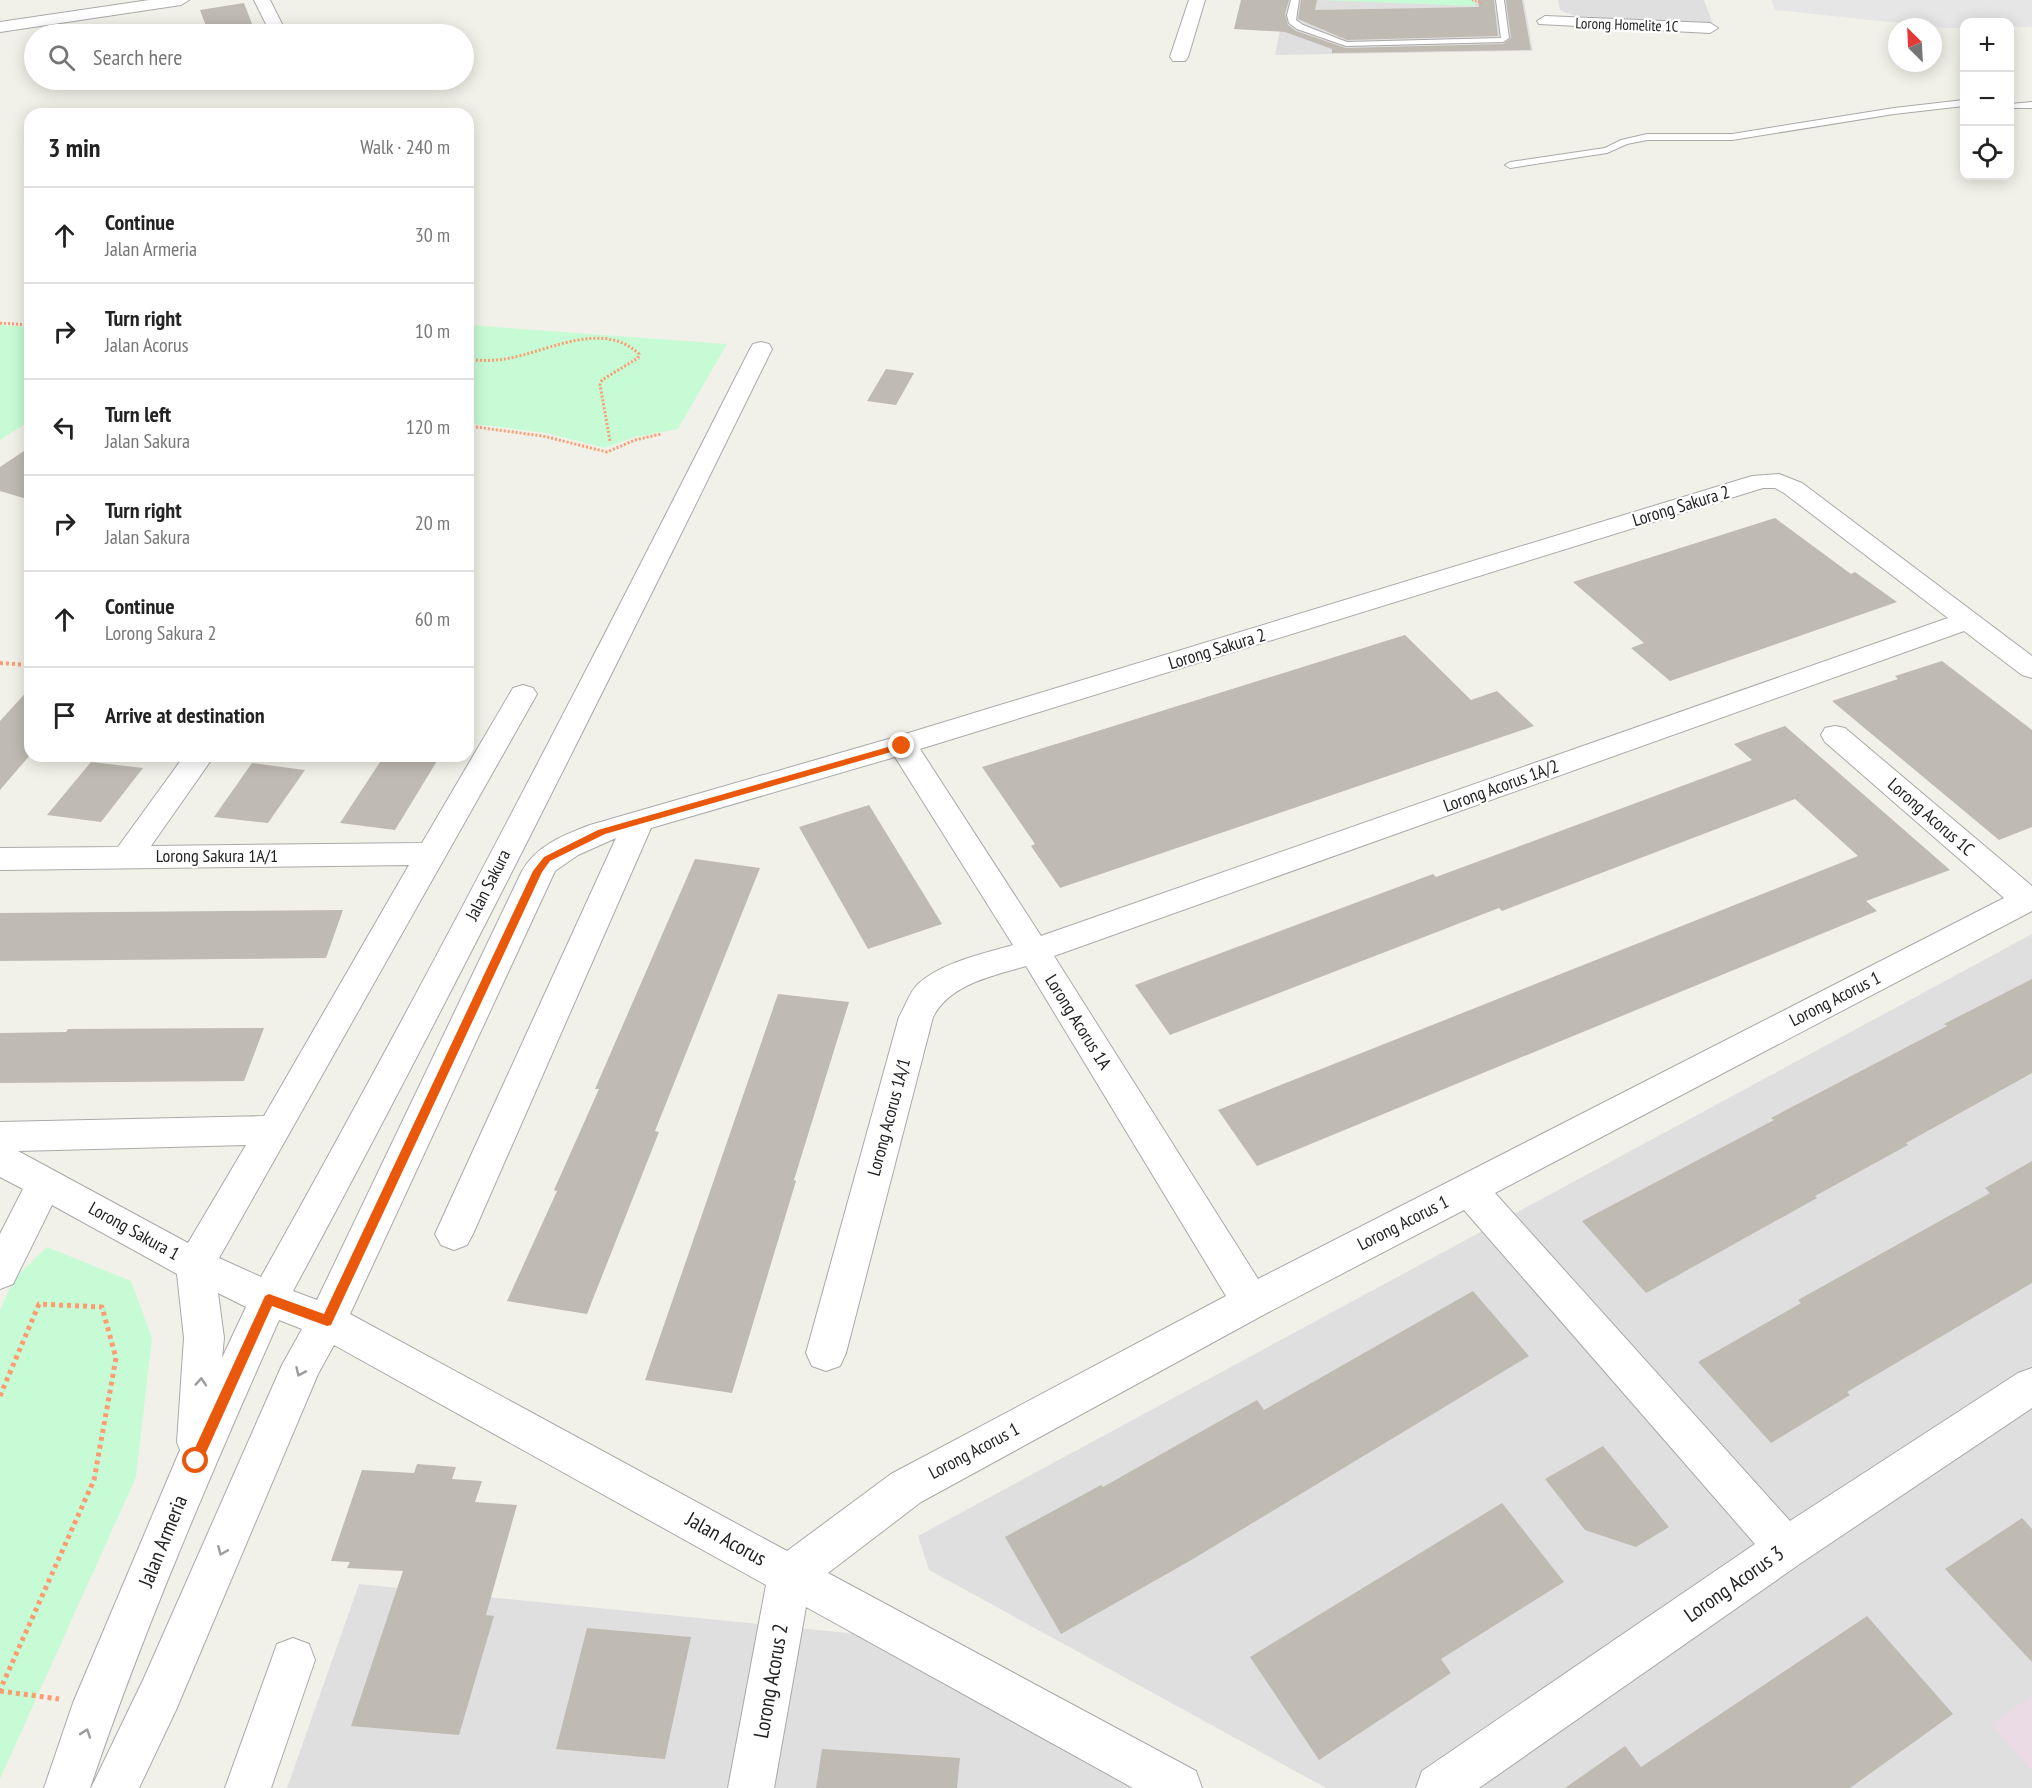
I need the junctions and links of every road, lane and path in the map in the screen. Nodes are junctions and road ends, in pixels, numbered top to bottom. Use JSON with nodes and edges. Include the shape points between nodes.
{"nodes":[{"id":1,"x":181,"y":0,"type":"edge"},
{"id":2,"x":262,"y":0,"type":"edge"},
{"id":3,"x":1197,"y":0,"type":"edge"},
{"id":4,"x":1295,"y":0,"type":"edge"},
{"id":5,"x":1500,"y":0,"type":"edge"},
{"id":6,"x":1540,"y":0,"type":"edge"},
{"id":7,"x":1545,"y":21,"type":"junction"},
{"id":8,"x":37,"y":24,"type":"edge"},
{"id":9,"x":274,"y":24,"type":"edge"},
{"id":10,"x":24,"y":25,"type":"edge"},
{"id":11,"x":0,"y":27,"type":"edge"},
{"id":12,"x":1710,"y":28,"type":"dead end"},
{"id":13,"x":1548,"y":42,"type":"dead end"},
{"id":14,"x":1179,"y":57,"type":"dead end"},
{"id":15,"x":1960,"y":104,"type":"edge"},
{"id":16,"x":2032,"y":105,"type":"edge"},
{"id":17,"x":2014,"y":106,"type":"edge"},
{"id":18,"x":1510,"y":165,"type":"dead end"},
{"id":19,"x":0,"y":323,"type":"edge"},
{"id":20,"x":24,"y":325,"type":"edge"},
{"id":21,"x":761,"y":349,"type":"dead end"},
{"id":22,"x":474,"y":359,"type":"edge"},
{"id":23,"x":474,"y":427,"type":"edge"},
{"id":24,"x":661,"y":434,"type":"dead end"},
{"id":25,"x":610,"y":441,"type":"dead end"},
{"id":26,"x":1968,"y":620,"type":"junction"},
{"id":27,"x":0,"y":663,"type":"edge"},
{"id":28,"x":24,"y":665,"type":"edge"},
{"id":29,"x":2032,"y":669,"type":"edge"},
{"id":30,"x":523,"y":694,"type":"dead end"},
{"id":31,"x":1835,"y":735,"type":"dead end"},
{"id":32,"x":902,"y":746,"type":"junction"},
{"id":33,"x":195,"y":762,"type":"edge"},
{"id":34,"x":639,"y":821,"type":"junction"},
{"id":35,"x":433,"y":854,"type":"junction"},
{"id":36,"x":128,"y":856,"type":"junction"},
{"id":37,"x":0,"y":859,"type":"edge"},
{"id":38,"x":2029,"y":898,"type":"edge"},
{"id":39,"x":1034,"y":951,"type":"junction"},
{"id":40,"x":274,"y":1130,"type":"junction"},
{"id":41,"x":0,"y":1137,"type":"edge"},
{"id":42,"x":0,"y":1159,"type":"edge"},
{"id":43,"x":45,"y":1182,"type":"junction"},
{"id":44,"x":1468,"y":1189,"type":"junction"},
{"id":45,"x":454,"y":1234,"type":"dead end"},
{"id":46,"x":195,"y":1265,"type":"junction"},
{"id":47,"x":0,"y":1272,"type":"edge"},
{"id":48,"x":269,"y":1299,"type":"junction"},
{"id":49,"x":1251,"y":1302,"type":"junction"},
{"id":50,"x":327,"y":1321,"type":"junction"},
{"id":51,"x":826,"y":1353,"type":"dead end"},
{"id":52,"x":2032,"y":1386,"type":"edge"},
{"id":53,"x":0,"y":1396,"type":"edge"},
{"id":54,"x":196,"y":1461,"type":"junction"},
{"id":55,"x":1786,"y":1548,"type":"junction"},
{"id":56,"x":790,"y":1575,"type":"junction"},
{"id":57,"x":294,"y":1660,"type":"dead end"},
{"id":58,"x":0,"y":1691,"type":"edge"},
{"id":59,"x":96,"y":1703,"type":"junction"},
{"id":60,"x":67,"y":1788,"type":"edge"},
{"id":61,"x":114,"y":1788,"type":"edge"},
{"id":62,"x":248,"y":1788,"type":"edge"},
{"id":63,"x":751,"y":1788,"type":"edge"},
{"id":64,"x":1179,"y":1788,"type":"edge"},
{"id":65,"x":1439,"y":1788,"type":"edge"}],
"edges":[{"from":1,"to":8,"type":"street","via":[[99,19]]},
{"from":2,"to":9,"type":"street"},
{"from":3,"to":14,"type":"street"},
{"from":4,"to":5,"type":"lane","via":[[1292,21],[1300,27],[1346,44],[1357,44],[1503,40]]},
{"from":6,"to":7,"type":"street"},
{"from":7,"to":12,"type":"street","name":"Lorong Homelite 1C"},
{"from":7,"to":13,"type":"street"},
{"from":10,"to":11,"type":"street"},
{"from":15,"to":18,"type":"lane","via":[[1732,137],[1647,137],[1607,150]]},
{"from":16,"to":17,"type":"lane"},
{"from":19,"to":20,"type":"path"},
{"from":21,"to":48,"type":"street","name":"Jalan Sakura","via":[[622,628],[363,1128]]},
{"from":22,"to":25,"type":"path","via":[[508,358],[588,339],[625,340],[634,346],[638,358],[600,385]]},
{"from":23,"to":24,"type":"path","via":[[543,436],[607,452]]},
{"from":26,"to":29,"type":"street"},
{"from":26,"to":32,"type":"street","name":"Lorong Sakura 2","via":[[1793,488],[1779,481],[1761,481]]},
{"from":26,"to":39,"type":"street","name":"Lorong Acorus 1A/2"},
{"from":27,"to":28,"type":"path"},
{"from":30,"to":35,"type":"street"},
{"from":31,"to":38,"type":"street","name":"Lorong Acorus 1C"},
{"from":32,"to":34,"type":"street","name":"Lorong Sakura 2"},
{"from":32,"to":39,"type":"street","name":"Lorong Acorus 1A"},
{"from":33,"to":36,"type":"street"},
{"from":34,"to":45,"type":"street"},
{"from":34,"to":50,"type":"street","via":[[572,845],[547,859],[538,871]]},
{"from":35,"to":36,"type":"street","name":"Lorong Sakura 1A/1"},
{"from":35,"to":40,"type":"street"},
{"from":36,"to":37,"type":"street","name":"Lorong Sakura 1A/1"},
{"from":38,"to":44,"type":"street","name":"Lorong Acorus 1"},
{"from":39,"to":49,"type":"street","name":"Lorong Acorus 1A"},
{"from":39,"to":51,"type":"street","name":"Lorong Acorus 1A/1","via":[[949,981],[929,994],[916,1017]]},
{"from":40,"to":41,"type":"street"},
{"from":40,"to":46,"type":"street"},
{"from":42,"to":43,"type":"street","name":"Lorong Sakura 1"},
{"from":43,"to":46,"type":"street","name":"Lorong Sakura 1"},
{"from":43,"to":47,"type":"street"},
{"from":44,"to":49,"type":"street","name":"Lorong Acorus 1"},
{"from":44,"to":55,"type":"street"},
{"from":46,"to":48,"type":"street","name":"Lorong Sakura 1"},
{"from":54,"to":46,"type":"street","one_way":true,"via":[[204,1338]]},
{"from":48,"to":50,"type":"street","name":"Jalan Acorus"},
{"from":48,"to":54,"type":"street","name":"Jalan Armeria"},
{"from":49,"to":56,"type":"street","name":"Lorong Acorus 1","via":[[906,1488]]},
{"from":50,"to":56,"type":"street","name":"Jalan Acorus"},
{"from":50,"to":61,"type":"street","one_way":true,"via":[[302,1365],[160,1694]]},
{"from":52,"to":55,"type":"street","name":"Lorong Acorus 3"},
{"from":53,"to":58,"type":"path","via":[[39,1304],[102,1307],[116,1358],[94,1480]]},
{"from":54,"to":59,"type":"street","name":"Jalan Armeria"},
{"from":55,"to":65,"type":"street","name":"Lorong Acorus 3"},
{"from":56,"to":63,"type":"street","name":"Lorong Acorus 2"},
{"from":56,"to":64,"type":"street","name":"Jalan Acorus"},
{"from":57,"to":62,"type":"street"},
{"from":58,"to":59,"type":"path"},
{"from":60,"to":59,"type":"street","name":"Jalan Armeria","one_way":true}]}
